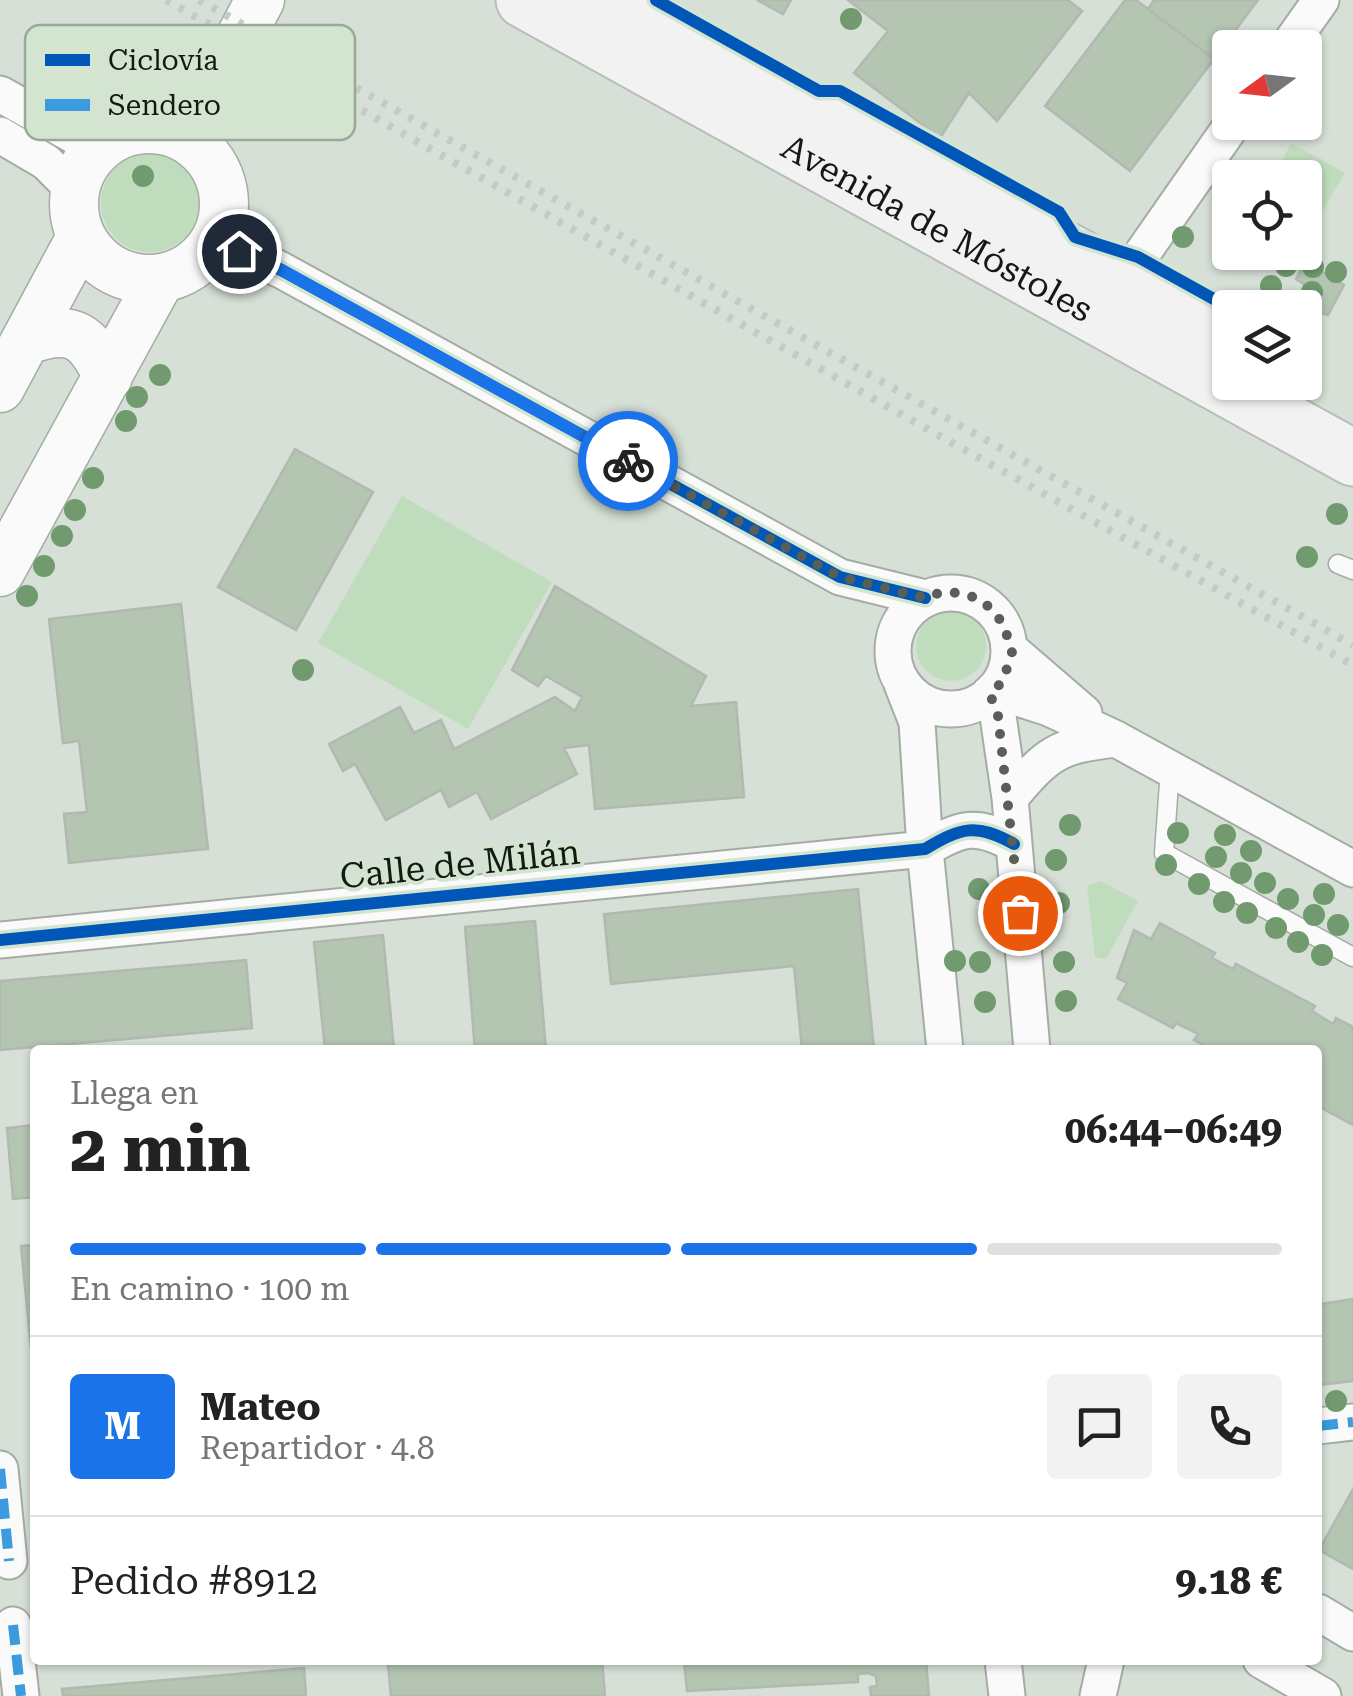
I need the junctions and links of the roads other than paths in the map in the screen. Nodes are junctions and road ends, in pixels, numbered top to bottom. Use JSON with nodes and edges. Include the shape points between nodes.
{"nodes":[{"id":1,"x":260,"y":0,"type":"edge"},
{"id":2,"x":524,"y":0,"type":"edge"},
{"id":3,"x":605,"y":0,"type":"edge"},
{"id":4,"x":1322,"y":0,"type":"edge"},
{"id":5,"x":247,"y":25,"type":"edge"},
{"id":6,"x":1301,"y":30,"type":"edge"},
{"id":7,"x":0,"y":94,"type":"edge"},
{"id":8,"x":25,"y":108,"type":"edge"},
{"id":9,"x":0,"y":136,"type":"edge"},
{"id":10,"x":82,"y":140,"type":"edge"},
{"id":11,"x":109,"y":140,"type":"edge"},
{"id":12,"x":189,"y":140,"type":"edge"},
{"id":13,"x":1221,"y":140,"type":"edge"},
{"id":14,"x":96,"y":148,"type":"junction"},
{"id":15,"x":74,"y":190,"type":"junction"},
{"id":16,"x":81,"y":237,"type":"junction"},
{"id":17,"x":218,"y":240,"type":"junction"},
{"id":18,"x":161,"y":278,"type":"junction"},
{"id":19,"x":1123,"y":281,"type":"junction"},
{"id":20,"x":1212,"y":335,"type":"edge"},
{"id":21,"x":27,"y":340,"type":"junction"},
{"id":22,"x":108,"y":376,"type":"junction"},
{"id":23,"x":0,"y":388,"type":"edge"},
{"id":24,"x":1322,"y":397,"type":"edge"},
{"id":25,"x":1353,"y":414,"type":"edge"},
{"id":26,"x":1353,"y":458,"type":"edge"},
{"id":27,"x":0,"y":572,"type":"edge"},
{"id":28,"x":840,"y":577,"type":"junction"},
{"id":29,"x":925,"y":598,"type":"junction"},
{"id":30,"x":894,"y":639,"type":"junction"},
{"id":31,"x":1012,"y":652,"type":"junction"},
{"id":32,"x":902,"y":684,"type":"junction"},
{"id":33,"x":992,"y":692,"type":"junction"},
{"id":34,"x":1116,"y":739,"type":"junction"},
{"id":35,"x":1170,"y":769,"type":"junction"},
{"id":36,"x":1010,"y":798,"type":"junction"},
{"id":37,"x":1014,"y":844,"type":"junction"},
{"id":38,"x":925,"y":848,"type":"junction"},
{"id":39,"x":1353,"y":869,"type":"edge"},
{"id":40,"x":0,"y":940,"type":"edge"},
{"id":41,"x":1353,"y":957,"type":"edge"},
{"id":42,"x":945,"y":1045,"type":"edge"},
{"id":43,"x":1032,"y":1045,"type":"edge"},
{"id":44,"x":1353,"y":1422,"type":"edge"},
{"id":45,"x":1322,"y":1426,"type":"edge"},
{"id":46,"x":0,"y":1469,"type":"edge"},
{"id":47,"x":15,"y":1561,"type":"edge"},
{"id":48,"x":1322,"y":1614,"type":"edge"},
{"id":49,"x":16,"y":1625,"type":"edge"},
{"id":50,"x":1353,"y":1633,"type":"edge"},
{"id":51,"x":1004,"y":1665,"type":"edge"},
{"id":52,"x":1095,"y":1665,"type":"edge"},
{"id":53,"x":1105,"y":1665,"type":"edge"},
{"id":54,"x":1270,"y":1665,"type":"edge"},
{"id":55,"x":21,"y":1696,"type":"edge"},
{"id":56,"x":1008,"y":1696,"type":"edge"},
{"id":57,"x":1098,"y":1696,"type":"edge"},
{"id":58,"x":1323,"y":1696,"type":"edge"}],
"edges":[{"from":1,"to":5,"type":"street"},
{"from":2,"to":26,"type":"main road","name":"Avenida de Móstoles"},
{"from":3,"to":19,"type":"main road","name":"Avenida de Móstoles"},
{"from":4,"to":6,"type":"street"},
{"from":7,"to":8,"type":"street"},
{"from":9,"to":15,"type":"street","via":[[46,162]]},
{"from":10,"to":14,"type":"street"},
{"from":11,"to":14,"type":"street"},
{"from":12,"to":17,"type":"street","via":[[219,175],[224,199]]},
{"from":13,"to":19,"type":"street"},
{"from":14,"to":15,"type":"street"},
{"from":15,"to":16,"type":"street"},
{"from":16,"to":18,"type":"street","via":[[114,271]]},
{"from":16,"to":21,"type":"street"},
{"from":17,"to":18,"type":"street","via":[[198,261]]},
{"from":17,"to":28,"type":"street"},
{"from":18,"to":22,"type":"street"},
{"from":19,"to":20,"type":"main road","name":"Avenida de Móstoles"},
{"from":21,"to":22,"type":"street","via":[[50,332],[79,335]]},
{"from":21,"to":23,"type":"street"},
{"from":22,"to":27,"type":"street"},
{"from":24,"to":25,"type":"main road"},
{"from":28,"to":29,"type":"street"},
{"from":28,"to":30,"type":"street"},
{"from":29,"to":30,"type":"street","via":[[900,620]]},
{"from":29,"to":31,"type":"street","via":[[942,592],[979,599],[1004,626]]},
{"from":30,"to":32,"type":"street"},
{"from":31,"to":33,"type":"street"},
{"from":31,"to":34,"type":"street"},
{"from":32,"to":33,"type":"street","via":[[916,698],[954,709]]},
{"from":32,"to":38,"type":"street","via":[[917,722]]},
{"from":33,"to":34,"type":"street"},
{"from":33,"to":36,"type":"street"},
{"from":34,"to":35,"type":"street"},
{"from":34,"to":36,"type":"street","via":[[1076,744],[1043,759]]},
{"from":35,"to":39,"type":"street"},
{"from":35,"to":41,"type":"lane","via":[[1164,853]]},
{"from":36,"to":37,"type":"street"},
{"from":37,"to":38,"type":"street","name":"Calle de Milán","via":[[971,828]]},
{"from":37,"to":43,"type":"street"},
{"from":38,"to":40,"type":"street","name":"Calle de Milán"},
{"from":38,"to":42,"type":"street"},
{"from":44,"to":45,"type":"street"},
{"from":46,"to":47,"type":"street"},
{"from":48,"to":50,"type":"street"},
{"from":49,"to":55,"type":"street"},
{"from":51,"to":56,"type":"street"},
{"from":52,"to":57,"type":"street"},
{"from":53,"to":57,"type":"street"},
{"from":54,"to":58,"type":"street"}]}
